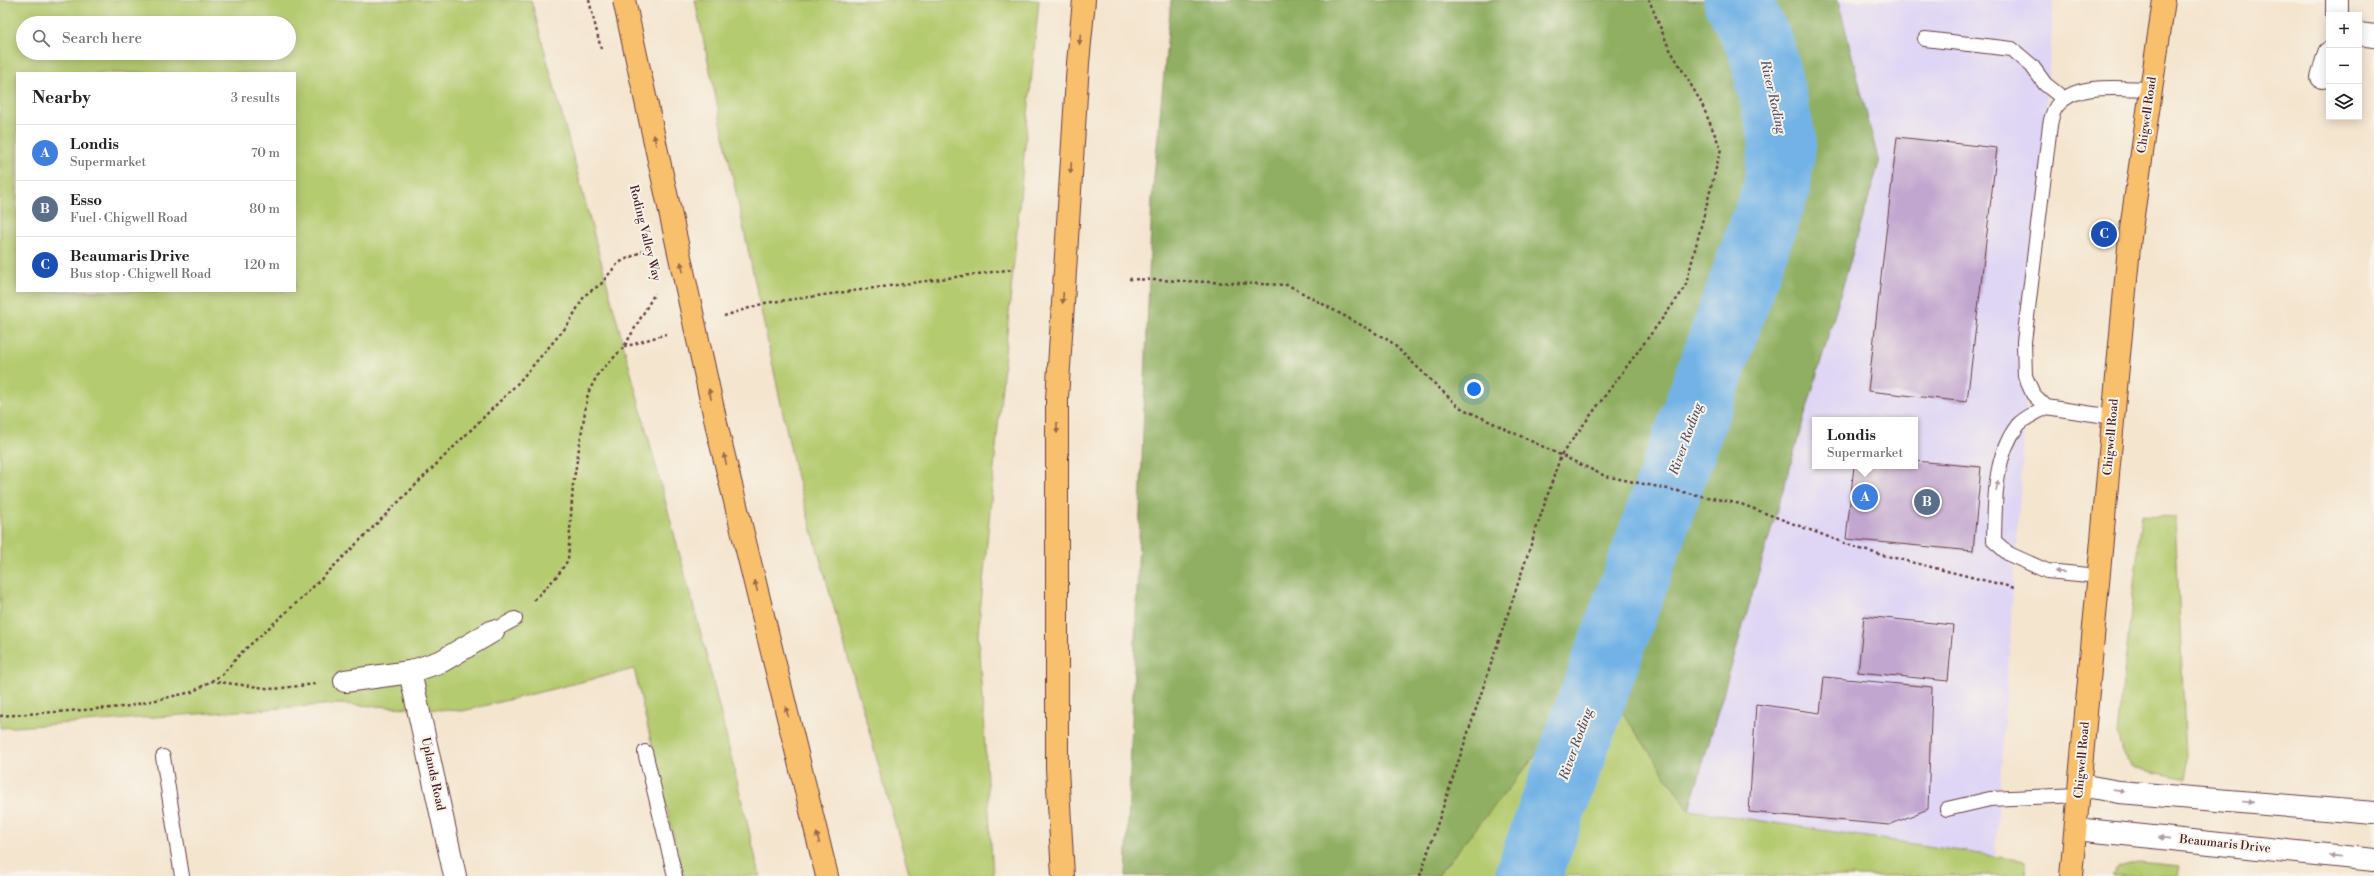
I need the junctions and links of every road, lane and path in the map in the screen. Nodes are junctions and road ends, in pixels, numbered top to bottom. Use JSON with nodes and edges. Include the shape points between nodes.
{"nodes":[{"id":1,"x":589,"y":0,"type":"edge"},
{"id":2,"x":624,"y":0,"type":"edge"},
{"id":3,"x":1084,"y":0,"type":"edge"},
{"id":4,"x":1649,"y":0,"type":"edge"},
{"id":5,"x":2164,"y":0,"type":"edge"},
{"id":6,"x":2337,"y":0,"type":"edge"},
{"id":7,"x":2337,"y":12,"type":"edge"},
{"id":8,"x":2362,"y":34,"type":"edge"},
{"id":9,"x":2374,"y":36,"type":"edge"},
{"id":10,"x":1925,"y":39,"type":"dead end"},
{"id":11,"x":602,"y":54,"type":"dead end"},
{"id":12,"x":2326,"y":63,"type":"edge"},
{"id":13,"x":2322,"y":77,"type":"dead end"},
{"id":14,"x":2151,"y":88,"type":"junction"},
{"id":15,"x":2064,"y":99,"type":"junction"},
{"id":16,"x":650,"y":254,"type":"dead end"},
{"id":17,"x":1014,"y":270,"type":"dead end"},
{"id":18,"x":1129,"y":278,"type":"dead end"},
{"id":19,"x":659,"y":287,"type":"dead end"},
{"id":20,"x":720,"y":317,"type":"dead end"},
{"id":21,"x":669,"y":333,"type":"dead end"},
{"id":22,"x":624,"y":347,"type":"junction"},
{"id":23,"x":2046,"y":407,"type":"junction"},
{"id":24,"x":2113,"y":418,"type":"junction"},
{"id":25,"x":1561,"y":455,"type":"junction"},
{"id":26,"x":2099,"y":576,"type":"junction"},
{"id":27,"x":2023,"y":588,"type":"dead end"},
{"id":28,"x":515,"y":619,"type":"joint"},
{"id":29,"x":493,"y":631,"type":"joint"},
{"id":30,"x":410,"y":672,"type":"junction"},
{"id":31,"x":345,"y":680,"type":"joint"},
{"id":32,"x":211,"y":681,"type":"junction"},
{"id":33,"x":0,"y":716,"type":"edge"},
{"id":34,"x":645,"y":752,"type":"dead end"},
{"id":35,"x":163,"y":757,"type":"dead end"},
{"id":36,"x":2080,"y":790,"type":"junction"},
{"id":37,"x":1947,"y":809,"type":"dead end"},
{"id":38,"x":2374,"y":813,"type":"edge"},
{"id":39,"x":2076,"y":829,"type":"junction"},
{"id":40,"x":2374,"y":860,"type":"edge"},
{"id":41,"x":182,"y":876,"type":"edge"},
{"id":42,"x":455,"y":876,"type":"edge"},
{"id":43,"x":676,"y":876,"type":"edge"},
{"id":44,"x":827,"y":876,"type":"edge"},
{"id":45,"x":1063,"y":876,"type":"edge"},
{"id":46,"x":1420,"y":876,"type":"edge"},
{"id":47,"x":2071,"y":876,"type":"edge"}],
"edges":[{"from":1,"to":11,"type":"path"},
{"from":44,"to":2,"type":"main road","one_way":true,"bridge":true,"via":[[718,432]]},
{"from":3,"to":45,"type":"main road","one_way":true,"via":[[1057,399],[1057,768]]},
{"from":4,"to":25,"type":"path","via":[[1668,46],[1701,102],[1721,149],[1685,288]]},
{"from":5,"to":14,"type":"main road","name":"Chigwell Road"},
{"from":6,"to":7,"type":"street"},
{"from":8,"to":9,"type":"street"},
{"from":10,"to":15,"type":"lane","via":[[2012,49],[2032,66],[2045,84]]},
{"from":12,"to":13,"type":"street"},
{"from":14,"to":15,"type":"lane","via":[[2094,89]]},
{"from":14,"to":24,"type":"main road","name":"Chigwell Road","via":[[2130,236]]},
{"from":15,"to":23,"type":"lane","via":[[2055,108],[2050,125],[2024,342],[2025,376],[2033,394]]},
{"from":16,"to":32,"type":"path","name":"Roding Valley Way","via":[[649,247],[618,263],[601,284],[585,295],[567,326],[517,384],[303,597],[241,653],[222,675]]},
{"from":17,"to":20,"type":"path","via":[[765,303]]},
{"from":18,"to":25,"type":"path","via":[[1288,285],[1390,341],[1459,407]]},
{"from":19,"to":22,"type":"path","name":"Roding Valley Way"},
{"from":21,"to":22,"type":"path"},
{"from":22,"to":28,"type":"path","name":"Roding Valley Way","via":[[598,374],[588,393],[573,485],[568,560],[558,575]]},
{"from":23,"to":24,"type":"lane"},
{"from":26,"to":23,"type":"lane","one_way":true,"via":[[2046,571],[2009,554],[1994,541],[1995,493],[2003,455],[2018,424]]},
{"from":24,"to":26,"type":"main road","name":"Chigwell Road"},
{"from":25,"to":27,"type":"path","via":[[1606,476],[1741,504],[1863,550],[2008,587]]},
{"from":25,"to":46,"type":"path"},
{"from":26,"to":36,"type":"main road","name":"Chigwell Road"},
{"from":28,"to":29,"type":"lane"},
{"from":29,"to":30,"type":"street","via":[[442,661]]},
{"from":30,"to":31,"type":"street"},
{"from":30,"to":42,"type":"street","name":"Uplands Road"},
{"from":31,"to":32,"type":"path","via":[[274,689]]},
{"from":32,"to":33,"type":"path","via":[[192,692],[124,706]]},
{"from":34,"to":43,"type":"lane"},
{"from":35,"to":41,"type":"lane"},
{"from":36,"to":37,"type":"lane","via":[[1990,799]]},
{"from":36,"to":38,"type":"street","one_way":true},
{"from":36,"to":39,"type":"main road","name":"Chigwell Road"},
{"from":40,"to":39,"type":"street","name":"Beaumaris Drive","one_way":true},
{"from":39,"to":47,"type":"main road","name":"Chigwell Road"}]}
